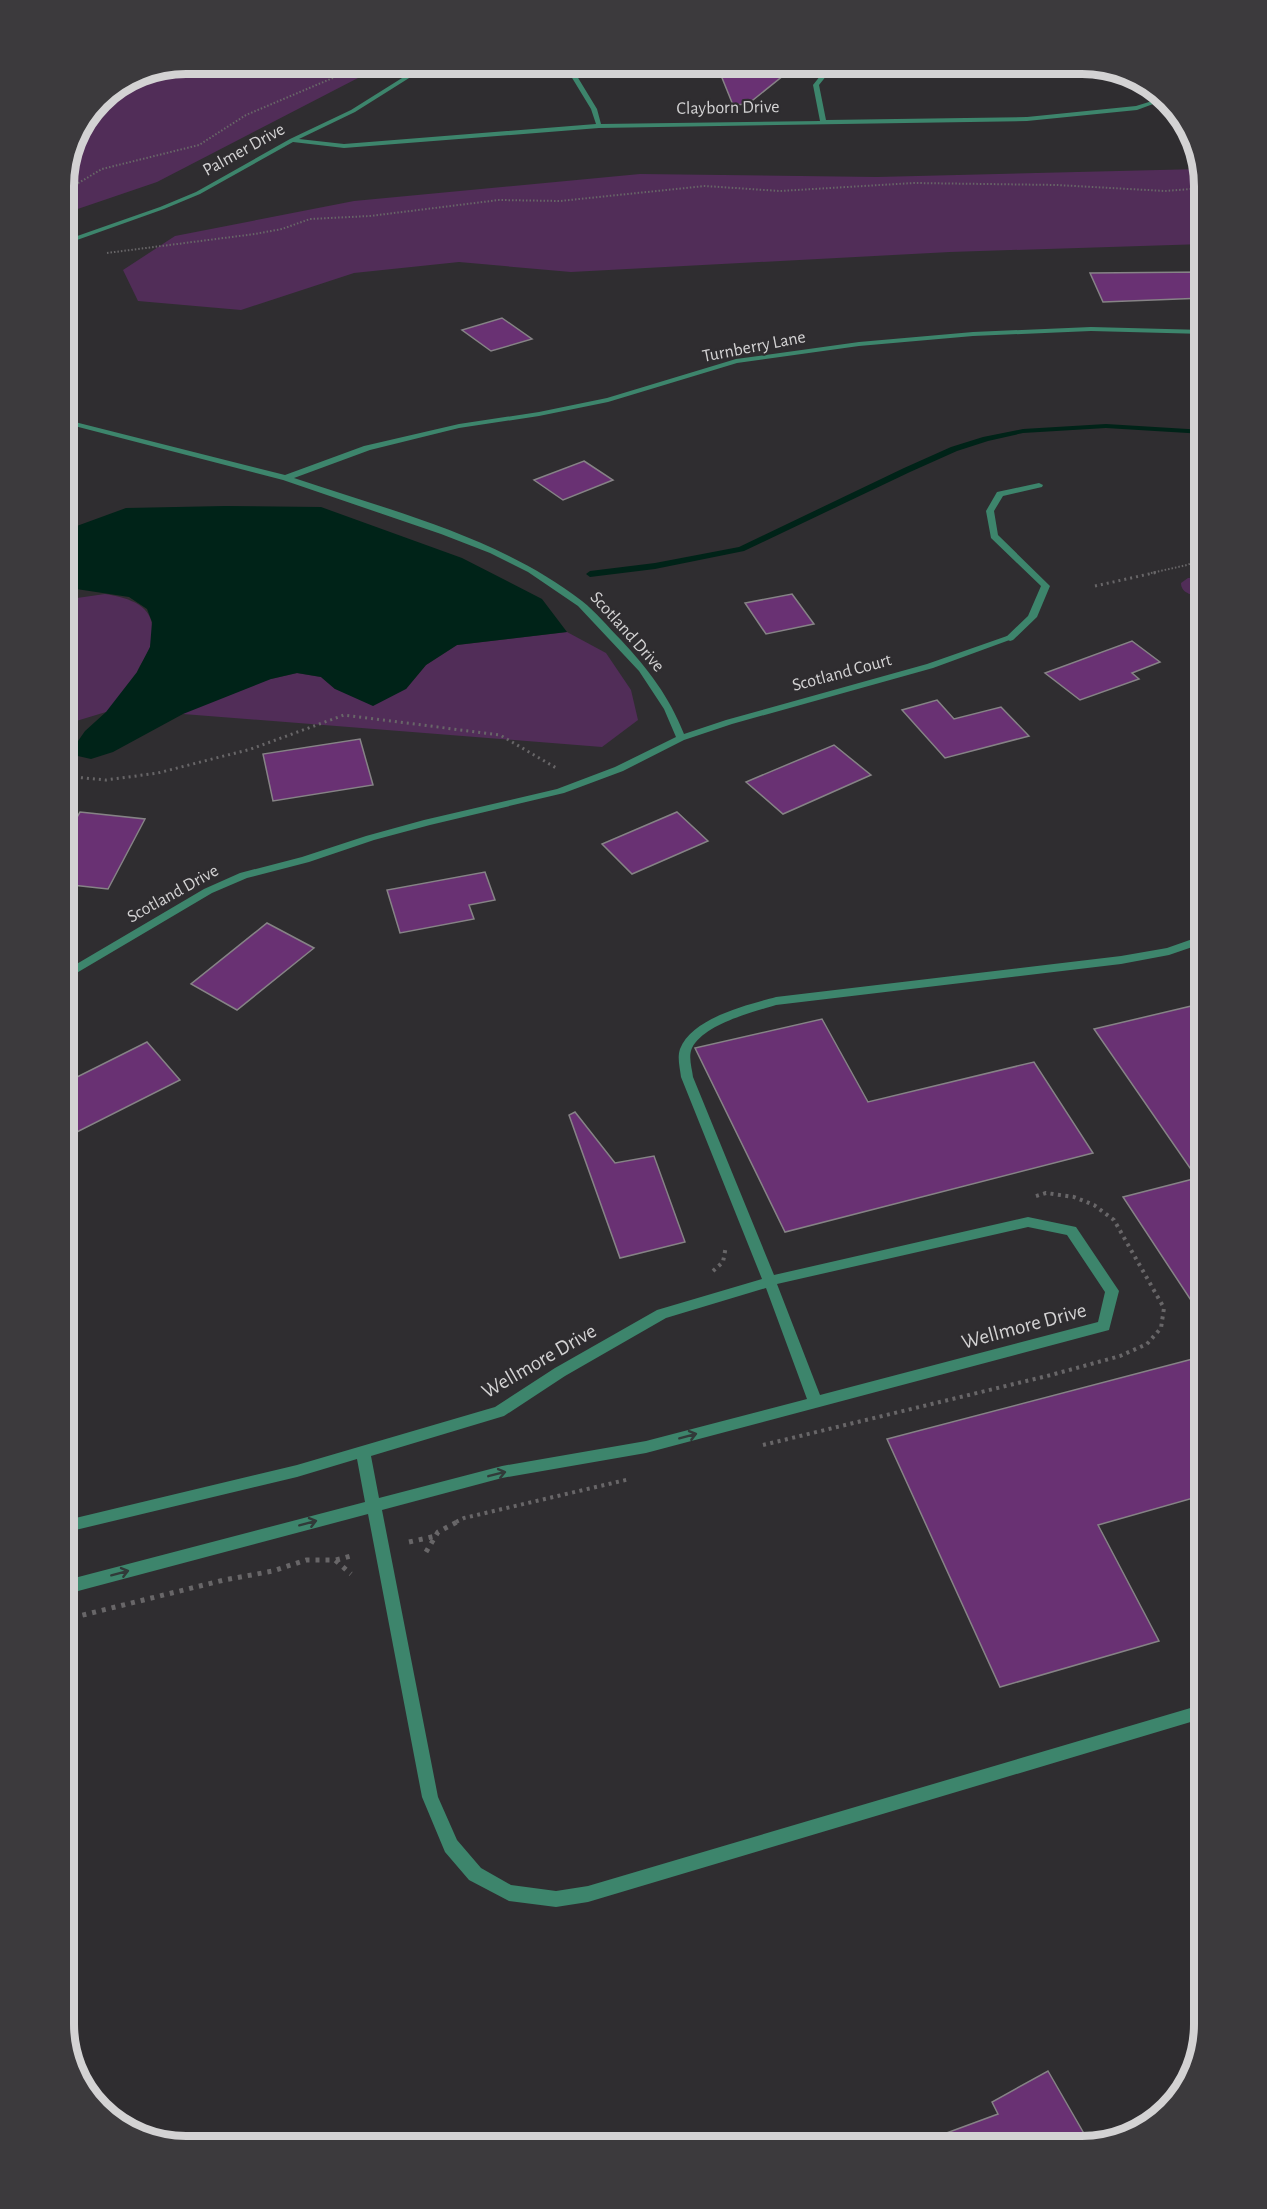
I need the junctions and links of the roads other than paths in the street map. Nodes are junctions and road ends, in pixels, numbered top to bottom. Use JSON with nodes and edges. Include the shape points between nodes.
{"nodes":[{"id":1,"x":412,"y":74,"type":"edge"},
{"id":2,"x":573,"y":74,"type":"edge"},
{"id":3,"x":824,"y":74,"type":"edge"},
{"id":4,"x":1156,"y":102,"type":"edge"},
{"id":5,"x":823,"y":121,"type":"junction"},
{"id":6,"x":600,"y":126,"type":"junction"},
{"id":7,"x":292,"y":140,"type":"junction"},
{"id":8,"x":74,"y":239,"type":"edge"},
{"id":9,"x":1194,"y":332,"type":"edge"},
{"id":10,"x":74,"y":425,"type":"edge"},
{"id":11,"x":286,"y":478,"type":"junction"},
{"id":12,"x":1039,"y":485,"type":"dead end"},
{"id":13,"x":681,"y":738,"type":"junction"},
{"id":14,"x":1194,"y":942,"type":"edge"},
{"id":15,"x":74,"y":970,"type":"edge"},
{"id":16,"x":770,"y":1282,"type":"junction"},
{"id":17,"x":816,"y":1403,"type":"junction"},
{"id":18,"x":363,"y":1452,"type":"junction"},
{"id":19,"x":374,"y":1506,"type":"junction"},
{"id":20,"x":74,"y":1524,"type":"edge"},
{"id":21,"x":74,"y":1585,"type":"edge"},
{"id":22,"x":1194,"y":1714,"type":"edge"}],
"edges":[{"from":1,"to":7,"type":"street","name":"Palmer Drive","via":[[353,111]]},
{"from":2,"to":6,"type":"street"},
{"from":3,"to":5,"type":"street","via":[[816,85]]},
{"from":4,"to":5,"type":"street","name":"Clayborn Drive","via":[[1137,108],[1027,119]]},
{"from":5,"to":6,"type":"street","name":"Clayborn Drive"},
{"from":6,"to":7,"type":"street","name":"Clayborn Drive","via":[[344,146]]},
{"from":7,"to":8,"type":"street","name":"Palmer Drive","via":[[181,201]]},
{"from":9,"to":11,"type":"street","name":"Turnberry Lane","via":[[1091,329],[973,334],[736,361],[608,399],[459,426],[367,448]]},
{"from":10,"to":11,"type":"street","name":"Scotland Drive"},
{"from":11,"to":13,"type":"street","name":"Scotland Drive","via":[[493,551],[561,589],[581,604],[643,669],[669,709]]},
{"from":12,"to":13,"type":"street","name":"Scotland Court","via":[[1000,494],[990,511],[994,536],[1046,586],[1032,617],[1010,638],[930,666]]},
{"from":13,"to":15,"type":"street","name":"Scotland Drive","via":[[580,784],[514,804],[428,822],[244,875],[207,891]]},
{"from":14,"to":16,"type":"street","via":[[1121,960],[776,1001],[711,1025],[693,1039],[685,1050],[687,1077]]},
{"from":16,"to":17,"type":"street"},
{"from":16,"to":17,"type":"street","name":"Wellmore Drive","via":[[1028,1222],[1071,1231],[1112,1291],[1104,1326]]},
{"from":16,"to":18,"type":"street","name":"Wellmore Drive","via":[[662,1314],[499,1412]]},
{"from":19,"to":17,"type":"street","name":"Wellmore Drive","one_way":true,"via":[[502,1472],[646,1447]]},
{"from":18,"to":19,"type":"street"},
{"from":18,"to":20,"type":"street","name":"Wellmore Drive"},
{"from":21,"to":19,"type":"street","name":"Wellmore Drive","one_way":true},
{"from":19,"to":22,"type":"street","via":[[430,1797],[451,1846],[475,1874],[510,1893],[556,1899],[588,1894]]}]}
